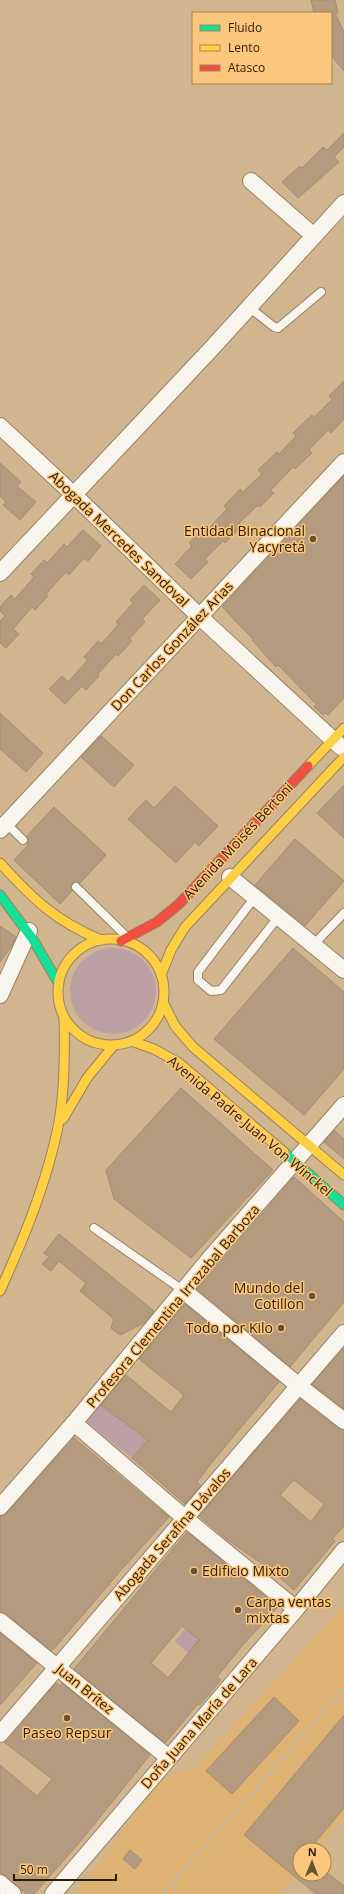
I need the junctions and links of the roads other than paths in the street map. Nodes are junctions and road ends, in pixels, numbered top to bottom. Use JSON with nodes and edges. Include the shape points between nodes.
{"nodes":[{"id":1,"x":251,"y":181,"type":"dead end"},
{"id":2,"x":344,"y":203,"type":"edge"},
{"id":3,"x":314,"y":236,"type":"junction"},
{"id":4,"x":321,"y":292,"type":"dead end"},
{"id":5,"x":249,"y":307,"type":"junction"},
{"id":6,"x":0,"y":426,"type":"edge"},
{"id":7,"x":344,"y":462,"type":"edge"},
{"id":8,"x":73,"y":494,"type":"junction"},
{"id":9,"x":0,"y":573,"type":"edge"},
{"id":10,"x":200,"y":617,"type":"junction"},
{"id":11,"x":344,"y":728,"type":"edge"},
{"id":12,"x":338,"y":745,"type":"edge"},
{"id":13,"x":344,"y":757,"type":"edge"},
{"id":14,"x":3,"y":827,"type":"edge"},
{"id":15,"x":23,"y":840,"type":"dead end"},
{"id":16,"x":0,"y":863,"type":"edge"},
{"id":17,"x":230,"y":877,"type":"junction"},
{"id":18,"x":76,"y":887,"type":"dead end"},
{"id":19,"x":0,"y":895,"type":"edge"},
{"id":20,"x":255,"y":897,"type":"junction"},
{"id":21,"x":344,"y":913,"type":"edge"},
{"id":22,"x":279,"y":916,"type":"junction"},
{"id":23,"x":29,"y":931,"type":"junction"},
{"id":24,"x":125,"y":939,"type":"junction"},
{"id":25,"x":101,"y":940,"type":"junction"},
{"id":26,"x":314,"y":944,"type":"junction"},
{"id":27,"x":344,"y":970,"type":"edge"},
{"id":28,"x":161,"y":975,"type":"junction"},
{"id":29,"x":59,"y":984,"type":"junction"},
{"id":30,"x":0,"y":995,"type":"edge"},
{"id":31,"x":163,"y":1002,"type":"junction"},
{"id":32,"x":64,"y":1018,"type":"junction"},
{"id":33,"x":131,"y":1041,"type":"junction"},
{"id":34,"x":114,"y":1045,"type":"junction"},
{"id":35,"x":344,"y":1105,"type":"edge"},
{"id":36,"x":58,"y":1127,"type":"junction"},
{"id":37,"x":310,"y":1144,"type":"junction"},
{"id":38,"x":296,"y":1162,"type":"junction"},
{"id":39,"x":344,"y":1175,"type":"edge"},
{"id":40,"x":344,"y":1205,"type":"edge"},
{"id":41,"x":94,"y":1228,"type":"dead end"},
{"id":42,"x":0,"y":1291,"type":"edge"},
{"id":43,"x":184,"y":1291,"type":"junction"},
{"id":44,"x":344,"y":1333,"type":"edge"},
{"id":45,"x":299,"y":1386,"type":"junction"},
{"id":46,"x":344,"y":1421,"type":"edge"},
{"id":47,"x":74,"y":1423,"type":"junction"},
{"id":48,"x":0,"y":1507,"type":"edge"},
{"id":49,"x":186,"y":1519,"type":"junction"},
{"id":50,"x":344,"y":1550,"type":"edge"},
{"id":51,"x":296,"y":1609,"type":"junction"},
{"id":52,"x":0,"y":1621,"type":"edge"},
{"id":53,"x":57,"y":1667,"type":"junction"},
{"id":54,"x":0,"y":1734,"type":"edge"},
{"id":55,"x":169,"y":1758,"type":"junction"},
{"id":56,"x":0,"y":1883,"type":"edge"},
{"id":57,"x":13,"y":1894,"type":"edge"},
{"id":58,"x":53,"y":1894,"type":"edge"}],
"edges":[{"from":1,"to":3,"type":"street"},
{"from":2,"to":3,"type":"street"},
{"from":3,"to":5,"type":"street"},
{"from":4,"to":5,"type":"lane","via":[[278,328]]},
{"from":5,"to":8,"type":"street"},
{"from":6,"to":8,"type":"street","name":"Abogada Mercedes Sandoval"},
{"from":7,"to":10,"type":"street","name":"Don Carlos González Arias"},
{"from":8,"to":9,"type":"street"},
{"from":8,"to":10,"type":"street","name":"Abogada Mercedes Sandoval"},
{"from":10,"to":12,"type":"street","name":"Abogada Mercedes Sandoval"},
{"from":10,"to":14,"type":"street","name":"Don Carlos González Arias"},
{"from":11,"to":12,"type":"main road","name":"Avenida Moisés Bertoni"},
{"from":12,"to":24,"type":"main road","name":"Avenida Moisés Bertoni","via":[[179,904],[157,922]]},
{"from":13,"to":17,"type":"main road","name":"Avenida Moisés Bertoni"},
{"from":14,"to":15,"type":"lane"},
{"from":16,"to":25,"type":"main road","via":[[51,913]]},
{"from":17,"to":20,"type":"street"},
{"from":17,"to":28,"type":"main road","name":"Avenida Moisés Bertoni","via":[[176,939]]},
{"from":18,"to":24,"type":"lane"},
{"from":19,"to":23,"type":"main road"},
{"from":20,"to":22,"type":"street"},
{"from":20,"to":22,"type":"lane","via":[[198,972],[198,980],[202,984],[211,991],[221,990]]},
{"from":21,"to":26,"type":"lane"},
{"from":22,"to":26,"type":"street"},
{"from":23,"to":29,"type":"main road"},
{"from":23,"to":30,"type":"street"},
{"from":24,"to":25,"type":"main road"},
{"from":24,"to":28,"type":"main road","via":[[146,953]]},
{"from":25,"to":29,"type":"main road","via":[[76,953],[66,964]]},
{"from":26,"to":27,"type":"street"},
{"from":28,"to":31,"type":"main road"},
{"from":29,"to":32,"type":"main road","via":[[59,1001]]},
{"from":31,"to":33,"type":"main road","via":[[154,1022],[144,1034]]},
{"from":31,"to":37,"type":"main road","name":"Avenida Padre Juan Von Winckel","via":[[170,1019],[189,1043]]},
{"from":32,"to":34,"type":"main road","via":[[82,1036],[97,1043]]},
{"from":32,"to":36,"type":"main road","via":[[65,1066]]},
{"from":33,"to":34,"type":"main road"},
{"from":33,"to":38,"type":"main road","name":"Avenida Padre Juan Von Winckel","via":[[154,1049],[179,1063]]},
{"from":34,"to":36,"type":"main road","via":[[87,1078]]},
{"from":35,"to":37,"type":"street","name":"Profesora Clementina Irrazabal Barboza"},
{"from":36,"to":42,"type":"main road","via":[[26,1234]]},
{"from":37,"to":38,"type":"street","name":"Profesora Clementina Irrazabal Barboza"},
{"from":37,"to":39,"type":"main road","name":"Avenida Padre Juan Von Winckel"},
{"from":38,"to":40,"type":"main road","name":"Avenida Padre Juan Von Winckel"},
{"from":38,"to":43,"type":"street","name":"Profesora Clementina Irrazabal Barboza"},
{"from":41,"to":43,"type":"lane"},
{"from":43,"to":45,"type":"street"},
{"from":43,"to":47,"type":"street","name":"Profesora Clementina Irrazabal Barboza"},
{"from":44,"to":45,"type":"street","name":"Abogada Serafina Dávalos"},
{"from":45,"to":46,"type":"street"},
{"from":45,"to":49,"type":"street","name":"Abogada Serafina Dávalos"},
{"from":47,"to":48,"type":"street","name":"Profesora Clementina Irrazabal Barboza"},
{"from":47,"to":49,"type":"street"},
{"from":49,"to":51,"type":"street"},
{"from":49,"to":53,"type":"street","name":"Abogada Serafina Dávalos"},
{"from":50,"to":51,"type":"street","name":"Doña Juana María de Lara"},
{"from":51,"to":55,"type":"street","name":"Doña Juana María de Lara"},
{"from":52,"to":53,"type":"street","name":"Juan Brítez"},
{"from":53,"to":54,"type":"street","name":"Abogada Serafina Dávalos"},
{"from":53,"to":55,"type":"street","name":"Juan Brítez"},
{"from":55,"to":58,"type":"street","name":"Doña Juana María de Lara"},
{"from":56,"to":57,"type":"street"}]}
